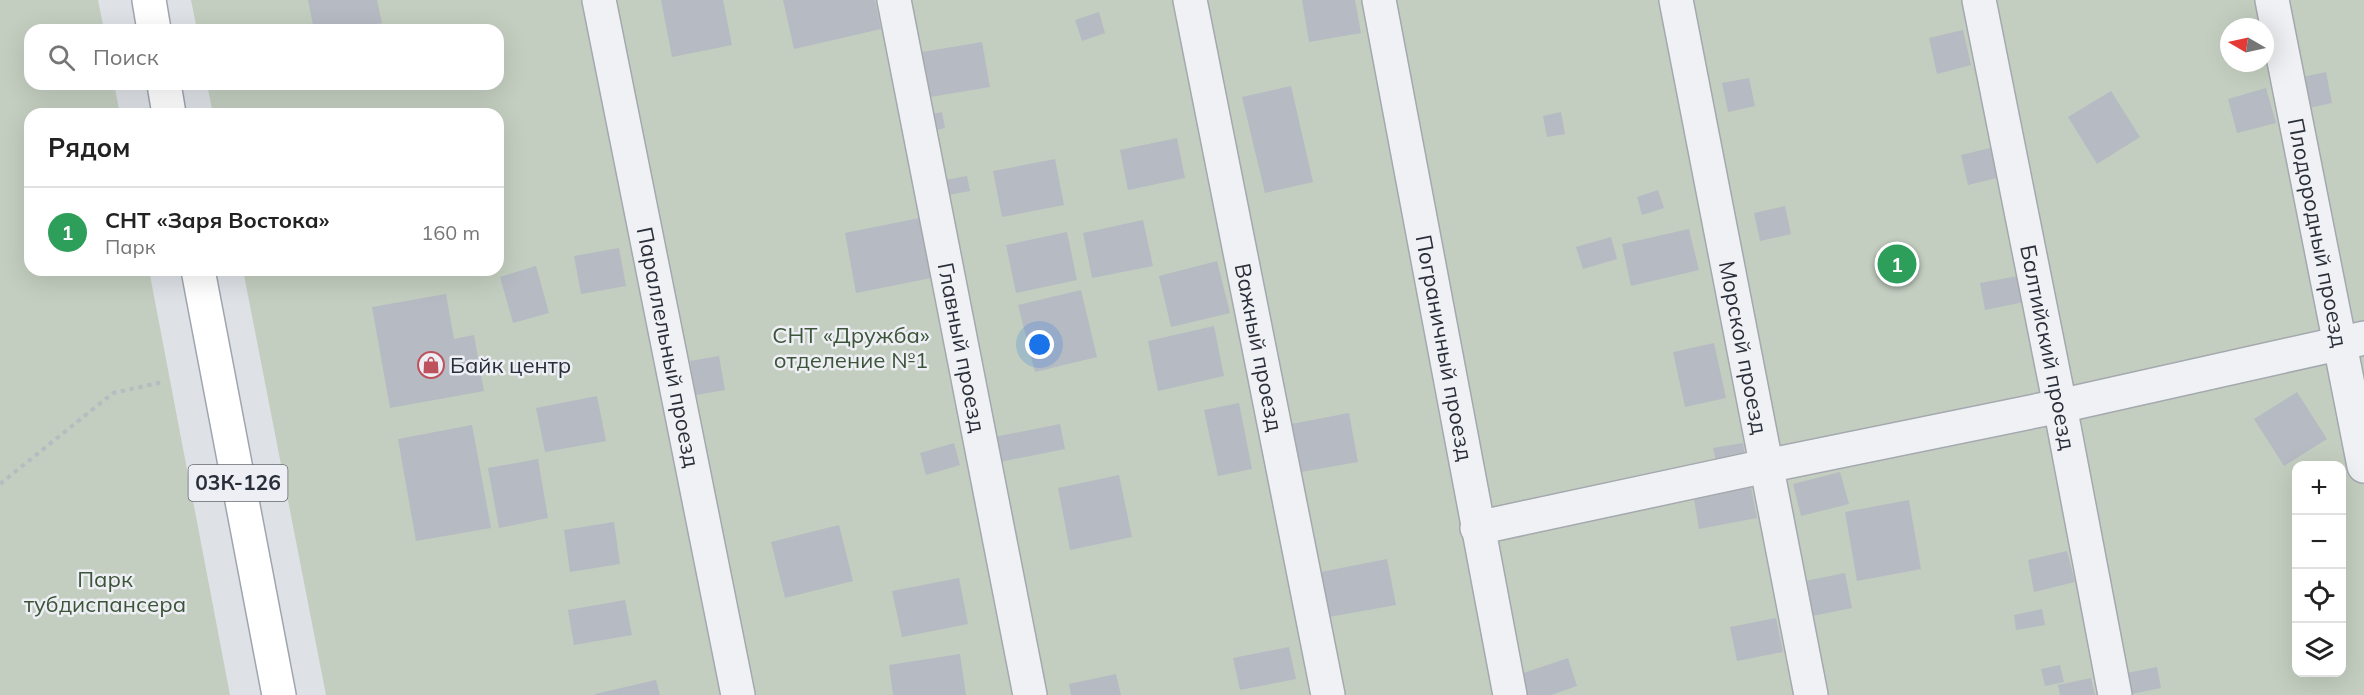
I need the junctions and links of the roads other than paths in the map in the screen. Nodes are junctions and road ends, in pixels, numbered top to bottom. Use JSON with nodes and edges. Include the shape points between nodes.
{"nodes":[{"id":1,"x":149,"y":0,"type":"edge"},
{"id":2,"x":599,"y":0,"type":"edge"},
{"id":3,"x":894,"y":0,"type":"edge"},
{"id":4,"x":1190,"y":0,"type":"edge"},
{"id":5,"x":1378,"y":0,"type":"edge"},
{"id":6,"x":1676,"y":0,"type":"edge"},
{"id":7,"x":1979,"y":0,"type":"edge"},
{"id":8,"x":2272,"y":0,"type":"edge"},
{"id":9,"x":153,"y":24,"type":"edge"},
{"id":10,"x":165,"y":90,"type":"edge"},
{"id":11,"x":168,"y":108,"type":"edge"},
{"id":12,"x":199,"y":276,"type":"edge"},
{"id":13,"x":2352,"y":340,"type":"edge"},
{"id":14,"x":2060,"y":406,"type":"junction"},
{"id":15,"x":1766,"y":466,"type":"junction"},
{"id":16,"x":2364,"y":466,"type":"edge"},
{"id":17,"x":1477,"y":528,"type":"junction"},
{"id":18,"x":279,"y":695,"type":"edge"},
{"id":19,"x":738,"y":695,"type":"edge"},
{"id":20,"x":1030,"y":695,"type":"edge"},
{"id":21,"x":1328,"y":695,"type":"edge"},
{"id":22,"x":1510,"y":695,"type":"edge"},
{"id":23,"x":1811,"y":695,"type":"edge"},
{"id":24,"x":2115,"y":695,"type":"edge"}],
"edges":[{"from":1,"to":9,"type":"main road"},
{"from":2,"to":19,"type":"lane","name":"Параллельный проезд"},
{"from":3,"to":20,"type":"lane","name":"Главный проезд"},
{"from":4,"to":21,"type":"lane","name":"Важный проезд"},
{"from":5,"to":17,"type":"lane","name":"Пограничный проезд"},
{"from":6,"to":15,"type":"lane","name":"Морской проезд"},
{"from":7,"to":14,"type":"lane","name":"Балтийский проезд"},
{"from":8,"to":13,"type":"lane","name":"Плодородный проезд"},
{"from":10,"to":11,"type":"main road"},
{"from":12,"to":18,"type":"main road","number":"03К-126"},
{"from":13,"to":14,"type":"lane"},
{"from":13,"to":16,"type":"lane","name":"Плодородный проезд"},
{"from":14,"to":15,"type":"lane"},
{"from":14,"to":24,"type":"lane","name":"Балтийский проезд"},
{"from":15,"to":17,"type":"lane"},
{"from":15,"to":23,"type":"lane","name":"Морской проезд"},
{"from":17,"to":22,"type":"lane","name":"Пограничный проезд"}]}
